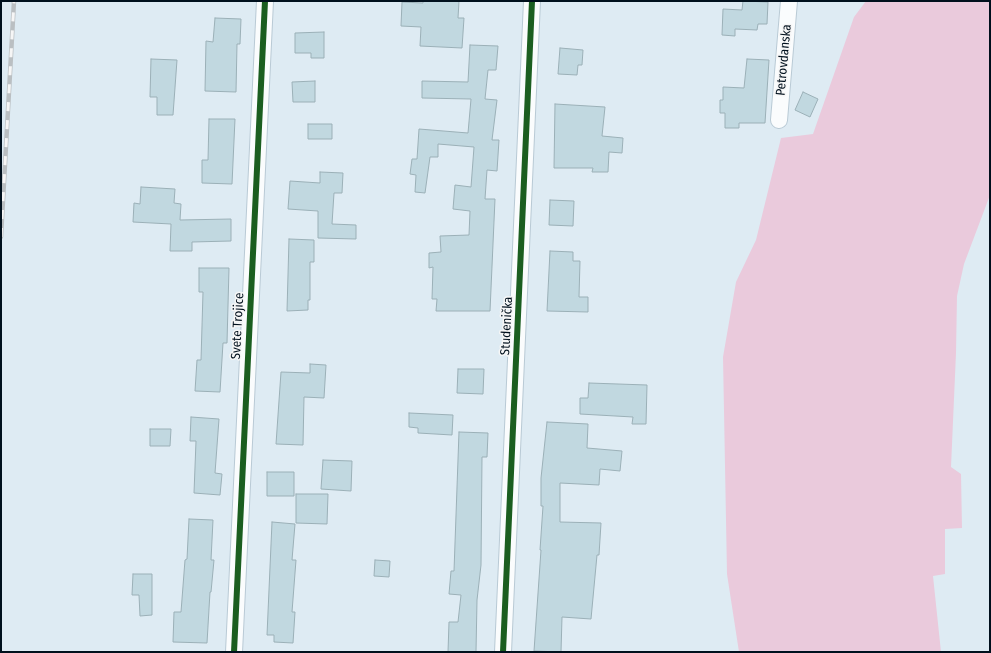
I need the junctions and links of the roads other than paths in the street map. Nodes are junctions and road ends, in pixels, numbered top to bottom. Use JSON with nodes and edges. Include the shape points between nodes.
{"nodes":[{"id":1,"x":265,"y":1,"type":"edge"},
{"id":2,"x":532,"y":1,"type":"edge"},
{"id":3,"x":789,"y":1,"type":"edge"},
{"id":4,"x":779,"y":120,"type":"dead end"},
{"id":5,"x":234,"y":652,"type":"edge"},
{"id":6,"x":504,"y":652,"type":"edge"}],
"edges":[{"from":1,"to":5,"type":"street","name":"Svete Trojice"},
{"from":2,"to":6,"type":"street","name":"Studenička"},
{"from":3,"to":4,"type":"street","name":"Petrovdanska"}]}
